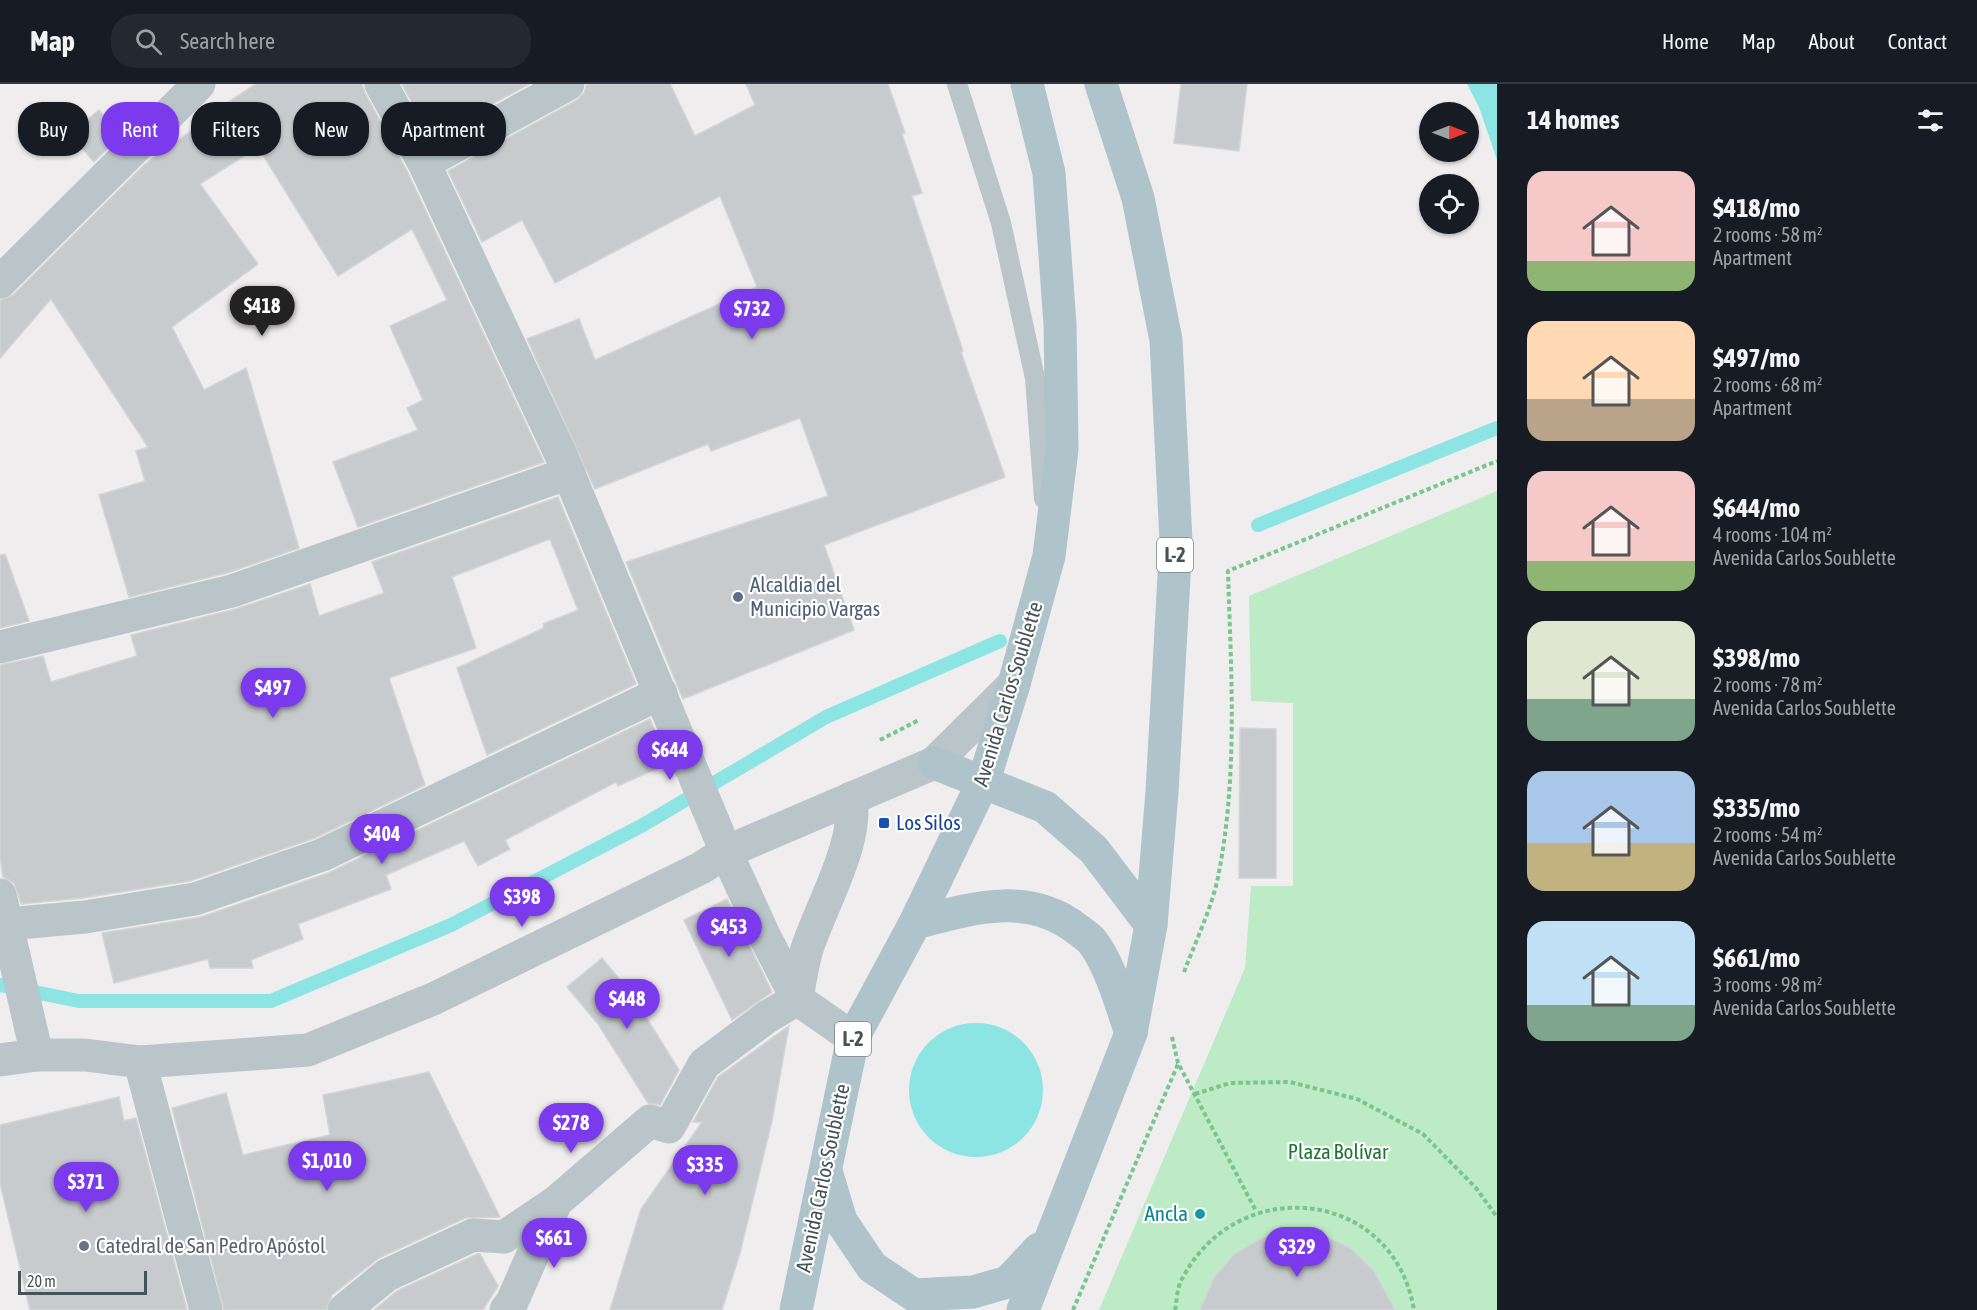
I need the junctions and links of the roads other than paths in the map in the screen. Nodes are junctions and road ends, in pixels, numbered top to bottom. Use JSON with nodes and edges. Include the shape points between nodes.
{"nodes":[{"id":1,"x":199,"y":84,"type":"edge"},
{"id":2,"x":381,"y":84,"type":"edge"},
{"id":3,"x":568,"y":84,"type":"edge"},
{"id":4,"x":957,"y":84,"type":"edge"},
{"id":5,"x":1027,"y":84,"type":"edge"},
{"id":6,"x":1101,"y":84,"type":"edge"},
{"id":7,"x":424,"y":163,"type":"junction"},
{"id":8,"x":0,"y":282,"type":"edge"},
{"id":9,"x":569,"y":472,"type":"junction"},
{"id":10,"x":1049,"y":556,"type":"junction"},
{"id":11,"x":0,"y":647,"type":"edge"},
{"id":12,"x":1014,"y":684,"type":"junction"},
{"id":13,"x":661,"y":693,"type":"junction"},
{"id":14,"x":934,"y":763,"type":"junction"},
{"id":15,"x":984,"y":780,"type":"junction"},
{"id":16,"x":851,"y":798,"type":"junction"},
{"id":17,"x":726,"y":852,"type":"junction"},
{"id":18,"x":4,"y":909,"type":"edge"},
{"id":19,"x":915,"y":923,"type":"junction"},
{"id":20,"x":1150,"y":925,"type":"junction"},
{"id":21,"x":797,"y":999,"type":"junction"},
{"id":22,"x":1131,"y":1033,"type":"junction"},
{"id":23,"x":853,"y":1038,"type":"junction"},
{"id":24,"x":35,"y":1047,"type":"junction"},
{"id":25,"x":0,"y":1060,"type":"edge"},
{"id":26,"x":140,"y":1062,"type":"junction"},
{"id":27,"x":824,"y":1167,"type":"junction"},
{"id":28,"x":556,"y":1202,"type":"junction"},
{"id":29,"x":1053,"y":1233,"type":"junction"},
{"id":30,"x":206,"y":1310,"type":"edge"},
{"id":31,"x":344,"y":1310,"type":"edge"},
{"id":32,"x":506,"y":1310,"type":"edge"},
{"id":33,"x":796,"y":1310,"type":"edge"},
{"id":34,"x":1023,"y":1310,"type":"edge"}],
"edges":[{"from":1,"to":8,"type":"street"},
{"from":2,"to":7,"type":"street"},
{"from":3,"to":7,"type":"street"},
{"from":4,"to":10,"type":"lane","via":[[1001,223],[1035,378]]},
{"from":5,"to":10,"type":"main road","name":"Avenida Carlos Soublette","number":"L-2","via":[[1049,173],[1060,324],[1062,449]]},
{"from":6,"to":20,"type":"main road","number":"L-2","via":[[1138,198],[1166,340],[1176,541]]},
{"from":7,"to":9,"type":"street"},
{"from":9,"to":11,"type":"street","via":[[232,591]]},
{"from":9,"to":13,"type":"street"},
{"from":10,"to":12,"type":"main road","name":"Avenida Carlos Soublette","number":"L-2"},
{"from":12,"to":14,"type":"street"},
{"from":12,"to":15,"type":"main road","name":"Avenida Carlos Soublette","number":"L-2"},
{"from":13,"to":17,"type":"street"},
{"from":13,"to":18,"type":"street","via":[[322,855],[195,899],[85,917]]},
{"from":14,"to":15,"type":"main road"},
{"from":14,"to":16,"type":"street"},
{"from":15,"to":19,"type":"main road","name":"Avenida Carlos Soublette","number":"L-2"},
{"from":15,"to":20,"type":"main road","via":[[1045,807],[1094,850]]},
{"from":16,"to":17,"type":"street"},
{"from":16,"to":21,"type":"street","via":[[854,811],[845,849],[806,951]]},
{"from":17,"to":21,"type":"street"},
{"from":17,"to":26,"type":"street","via":[[701,868],[434,999],[308,1050]]},
{"from":18,"to":24,"type":"street"},
{"from":19,"to":22,"type":"main road","via":[[965,910],[1017,904],[1060,915],[1091,940]]},
{"from":19,"to":23,"type":"main road","name":"Avenida Carlos Soublette","number":"L-2"},
{"from":20,"to":22,"type":"main road","number":"L-2"},
{"from":21,"to":23,"type":"street"},
{"from":21,"to":28,"type":"street","via":[[704,1064],[669,1127],[650,1121]]},
{"from":22,"to":29,"type":"main road","number":"L-2"},
{"from":23,"to":27,"type":"main road","name":"Avenida Carlos Soublette","number":"L-2"},
{"from":24,"to":25,"type":"street"},
{"from":24,"to":26,"type":"street"},
{"from":26,"to":30,"type":"street"},
{"from":27,"to":29,"type":"main road","number":"L-2","via":[[841,1221],[872,1267],[914,1295],[973,1292],[1008,1282]]},
{"from":27,"to":33,"type":"main road","name":"Avenida Carlos Soublette","number":"L-2"},
{"from":28,"to":31,"type":"street","via":[[504,1237],[473,1235],[387,1275]]},
{"from":28,"to":32,"type":"street"},
{"from":29,"to":34,"type":"main road","number":"L-2"}]}
